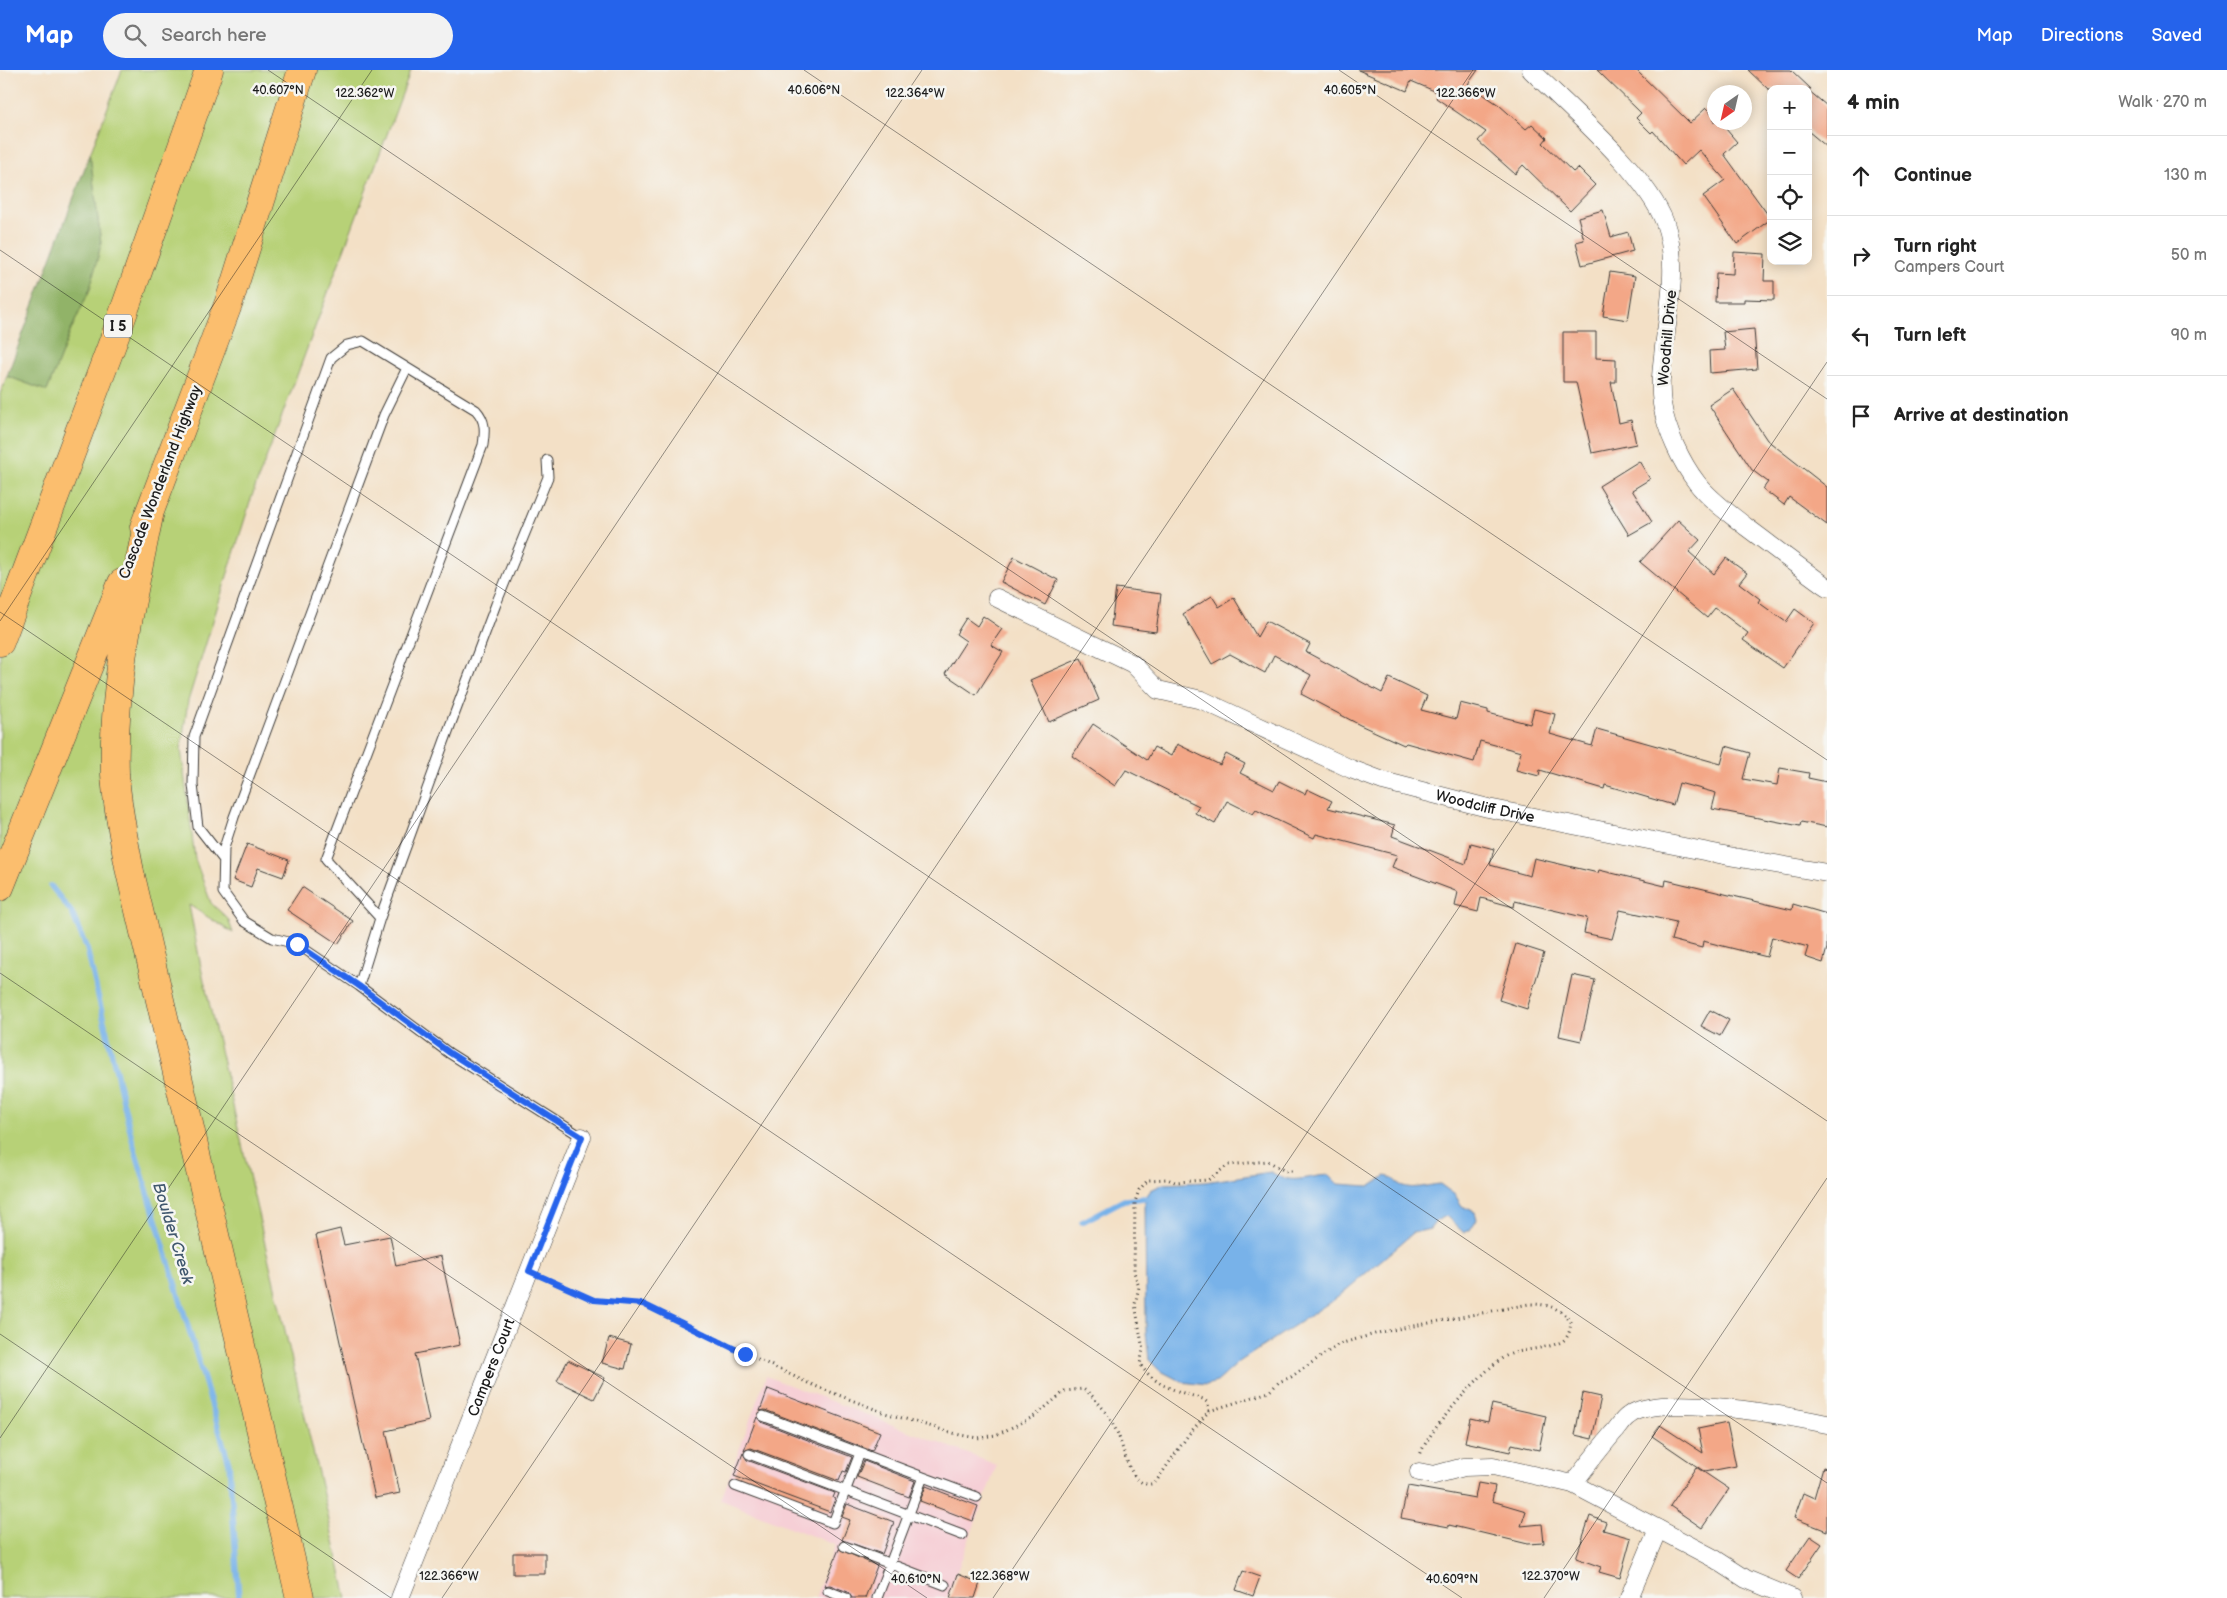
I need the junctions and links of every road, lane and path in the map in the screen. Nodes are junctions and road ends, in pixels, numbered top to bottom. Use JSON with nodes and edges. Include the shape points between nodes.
{"nodes":[{"id":1,"x":209,"y":70,"type":"edge"},
{"id":2,"x":302,"y":70,"type":"edge"},
{"id":3,"x":1531,"y":70,"type":"edge"},
{"id":4,"x":407,"y":368,"type":"junction"},
{"id":5,"x":547,"y":460,"type":"dead end"},
{"id":6,"x":150,"y":511,"type":"junction"},
{"id":7,"x":23,"y":581,"type":"junction"},
{"id":8,"x":1827,"y":587,"type":"edge"},
{"id":9,"x":997,"y":598,"type":"dead end"},
{"id":10,"x":0,"y":624,"type":"edge"},
{"id":11,"x":0,"y":642,"type":"edge"},
{"id":12,"x":223,"y":859,"type":"junction"},
{"id":13,"x":1827,"y":873,"type":"edge"},
{"id":14,"x":0,"y":887,"type":"edge"},
{"id":15,"x":380,"y":918,"type":"junction"},
{"id":16,"x":359,"y":986,"type":"junction"},
{"id":17,"x":582,"y":1137,"type":"joint"},
{"id":18,"x":1292,"y":1171,"type":"dead end"},
{"id":19,"x":529,"y":1271,"type":"junction"},
{"id":20,"x":1209,"y":1411,"type":"junction"},
{"id":21,"x":763,"y":1416,"type":"dead end"},
{"id":22,"x":1827,"y":1424,"type":"edge"},
{"id":23,"x":860,"y":1453,"type":"junction"},
{"id":24,"x":749,"y":1454,"type":"dead end"},
{"id":25,"x":1419,"y":1472,"type":"joint"},
{"id":26,"x":923,"y":1477,"type":"junction"},
{"id":27,"x":1573,"y":1484,"type":"junction"},
{"id":28,"x":736,"y":1486,"type":"dead end"},
{"id":29,"x":845,"y":1491,"type":"junction"},
{"id":30,"x":977,"y":1497,"type":"dead end"},
{"id":31,"x":908,"y":1515,"type":"junction"},
{"id":32,"x":1658,"y":1529,"type":"junction"},
{"id":33,"x":962,"y":1535,"type":"dead end"},
{"id":34,"x":844,"y":1546,"type":"dead end"},
{"id":35,"x":890,"y":1564,"type":"junction"},
{"id":36,"x":945,"y":1584,"type":"dead end"},
{"id":37,"x":828,"y":1591,"type":"dead end"},
{"id":38,"x":300,"y":1595,"type":"edge"},
{"id":39,"x":400,"y":1598,"type":"edge"},
{"id":40,"x":846,"y":1598,"type":"edge"},
{"id":41,"x":877,"y":1598,"type":"edge"},
{"id":42,"x":1629,"y":1598,"type":"edge"},
{"id":43,"x":1792,"y":1598,"type":"edge"}],
"edges":[{"from":1,"to":7,"type":"highway","number":"I 5","via":[[117,331]]},
{"from":2,"to":6,"type":"highway","name":"Cascade Wonderland Highway","via":[[229,302]]},
{"from":3,"to":8,"type":"street","name":"Woodhill Drive","via":[[1623,162],[1650,197],[1664,223],[1672,276],[1661,371],[1662,404],[1684,460],[1697,483],[1725,510]]},
{"from":4,"to":12,"type":"lane","via":[[384,415],[234,817]]},
{"from":4,"to":12,"type":"lane","via":[[363,341],[347,345],[330,358],[194,736],[193,785],[198,827]]},
{"from":4,"to":15,"type":"lane","via":[[476,410],[484,418],[485,431],[483,445],[326,859]]},
{"from":5,"to":15,"type":"lane","via":[[548,478],[490,621]]},
{"from":6,"to":14,"type":"highway","name":"Cascade Wonderland Highway"},
{"from":6,"to":38,"type":"highway","via":[[125,630],[116,705],[115,775],[119,809],[130,872]]},
{"from":7,"to":10,"type":"highway"},
{"from":7,"to":11,"type":"highway","number":"I 5"},
{"from":9,"to":13,"type":"street","name":"Woodcliff Drive","via":[[1133,664],[1158,690],[1202,700],[1350,769],[1488,808]]},
{"from":12,"to":16,"type":"lane","via":[[222,892],[244,921],[272,938],[297,944]]},
{"from":15,"to":16,"type":"lane"},
{"from":16,"to":17,"type":"lane","via":[[450,1053]]},
{"from":17,"to":19,"type":"street","name":"Campers Court"},
{"from":18,"to":20,"type":"path","via":[[1285,1171],[1268,1161],[1228,1164],[1208,1180],[1148,1180],[1134,1202],[1134,1272],[1140,1287],[1135,1304],[1144,1350],[1140,1364],[1157,1383],[1203,1399],[1208,1403]]},
{"from":19,"to":20,"type":"path","via":[[594,1300],[643,1304],[810,1384],[885,1413],[960,1435],[977,1438],[996,1435],[1034,1416],[1065,1391],[1083,1389],[1096,1399],[1116,1431],[1136,1478],[1150,1485],[1155,1483]]},
{"from":19,"to":39,"type":"street","name":"Campers Court"},
{"from":20,"to":25,"type":"path","via":[[1269,1392],[1279,1382],[1339,1344],[1351,1340],[1529,1304],[1548,1304],[1564,1313],[1571,1322],[1567,1338],[1506,1356],[1491,1367],[1428,1438],[1421,1451]]},
{"from":21,"to":23,"type":"lane"},
{"from":22,"to":27,"type":"street","via":[[1698,1406],[1669,1404],[1637,1410],[1628,1416]]},
{"from":23,"to":26,"type":"lane"},
{"from":23,"to":29,"type":"lane"},
{"from":24,"to":29,"type":"lane"},
{"from":25,"to":27,"type":"street","via":[[1434,1475],[1492,1466]]},
{"from":26,"to":30,"type":"lane"},
{"from":26,"to":31,"type":"lane"},
{"from":27,"to":32,"type":"street"},
{"from":28,"to":29,"type":"lane","via":[[833,1523]]},
{"from":29,"to":31,"type":"lane"},
{"from":31,"to":33,"type":"lane"},
{"from":31,"to":35,"type":"lane"},
{"from":32,"to":42,"type":"street"},
{"from":32,"to":43,"type":"street","via":[[1746,1579]]},
{"from":34,"to":35,"type":"lane"},
{"from":35,"to":36,"type":"lane"},
{"from":35,"to":41,"type":"lane"},
{"from":37,"to":40,"type":"lane"}]}
